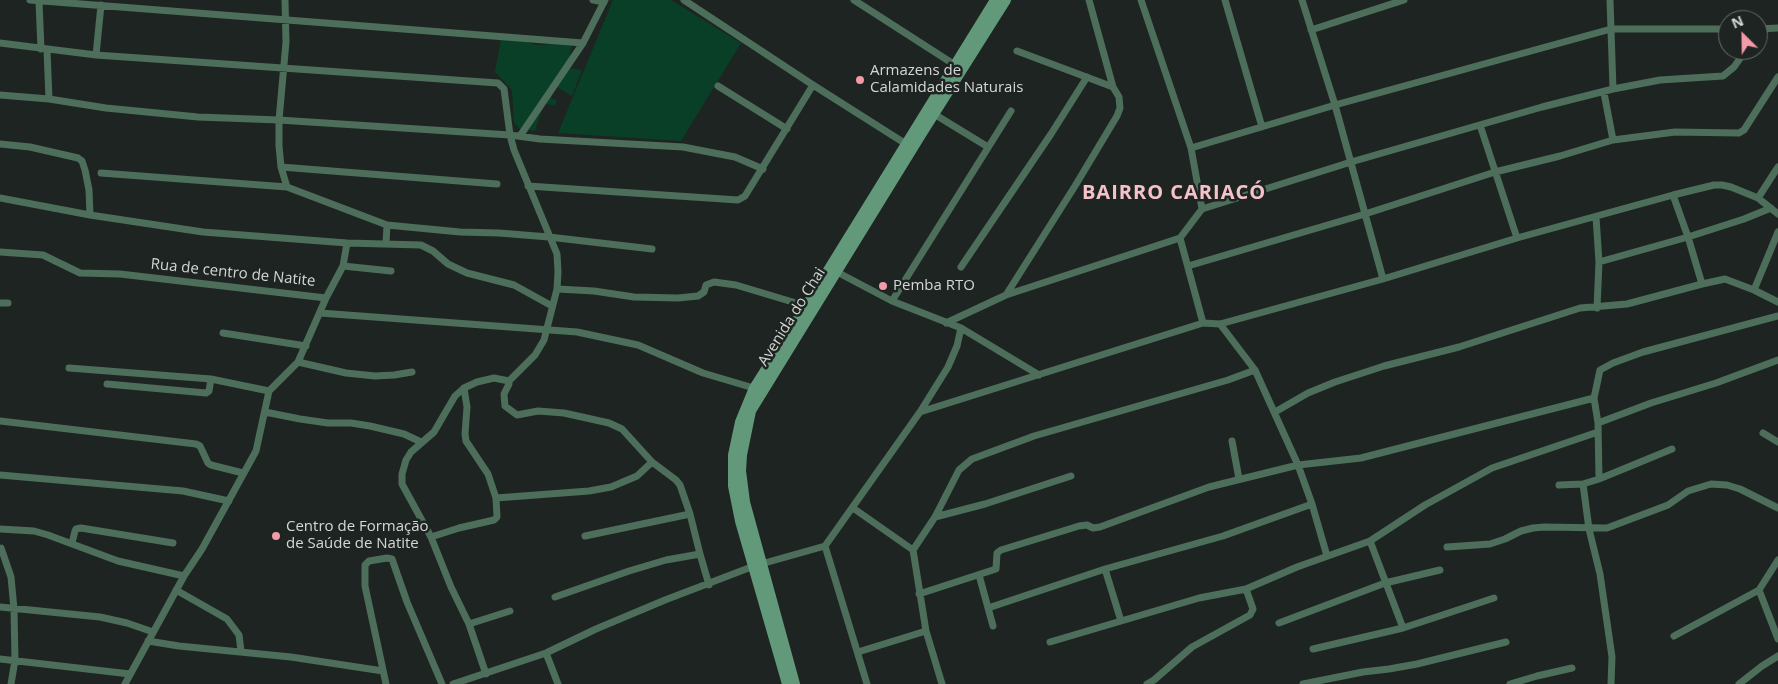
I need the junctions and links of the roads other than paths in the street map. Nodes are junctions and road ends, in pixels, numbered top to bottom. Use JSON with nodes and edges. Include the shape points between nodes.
{"nodes":[{"id":1,"x":30,"y":0,"type":"edge"},
{"id":2,"x":286,"y":0,"type":"edge"},
{"id":3,"x":593,"y":0,"type":"edge"},
{"id":4,"x":684,"y":0,"type":"edge"},
{"id":5,"x":854,"y":0,"type":"edge"},
{"id":6,"x":995,"y":0,"type":"edge"},
{"id":7,"x":1006,"y":0,"type":"edge"},
{"id":8,"x":1089,"y":0,"type":"edge"},
{"id":9,"x":1141,"y":0,"type":"edge"},
{"id":10,"x":1224,"y":0,"type":"edge"},
{"id":11,"x":1302,"y":0,"type":"edge"},
{"id":12,"x":1404,"y":0,"type":"edge"},
{"id":13,"x":1610,"y":0,"type":"edge"},
{"id":14,"x":604,"y":1,"type":"edge"},
{"id":15,"x":39,"y":2,"type":"junction"},
{"id":16,"x":101,"y":5,"type":"junction"},
{"id":17,"x":287,"y":20,"type":"junction"},
{"id":18,"x":1611,"y":29,"type":"junction"},
{"id":19,"x":1718,"y":29,"type":"edge"},
{"id":20,"x":1311,"y":30,"type":"junction"},
{"id":21,"x":0,"y":43,"type":"edge"},
{"id":22,"x":583,"y":44,"type":"junction"},
{"id":23,"x":44,"y":49,"type":"junction"},
{"id":24,"x":1017,"y":51,"type":"dead end"},
{"id":25,"x":96,"y":55,"type":"junction"},
{"id":26,"x":1739,"y":60,"type":"edge"},
{"id":27,"x":956,"y":65,"type":"junction"},
{"id":28,"x":284,"y":68,"type":"junction"},
{"id":29,"x":1087,"y":77,"type":"junction"},
{"id":30,"x":1778,"y":78,"type":"edge"},
{"id":31,"x":813,"y":85,"type":"junction"},
{"id":32,"x":718,"y":86,"type":"dead end"},
{"id":33,"x":1113,"y":87,"type":"junction"},
{"id":34,"x":1613,"y":89,"type":"junction"},
{"id":35,"x":1604,"y":93,"type":"junction"},
{"id":36,"x":0,"y":95,"type":"edge"},
{"id":37,"x":49,"y":99,"type":"junction"},
{"id":38,"x":1335,"y":105,"type":"junction"},
{"id":39,"x":1011,"y":110,"type":"dead end"},
{"id":40,"x":934,"y":114,"type":"junction"},
{"id":41,"x":279,"y":120,"type":"junction"},
{"id":42,"x":1480,"y":125,"type":"junction"},
{"id":43,"x":1262,"y":126,"type":"junction"},
{"id":44,"x":786,"y":129,"type":"junction"},
{"id":45,"x":510,"y":135,"type":"junction"},
{"id":46,"x":520,"y":136,"type":"junction"},
{"id":47,"x":1613,"y":140,"type":"junction"},
{"id":48,"x":0,"y":144,"type":"edge"},
{"id":49,"x":906,"y":144,"type":"junction"},
{"id":50,"x":988,"y":147,"type":"junction"},
{"id":51,"x":1191,"y":148,"type":"junction"},
{"id":52,"x":1351,"y":162,"type":"junction"},
{"id":53,"x":281,"y":167,"type":"junction"},
{"id":54,"x":1778,"y":167,"type":"edge"},
{"id":55,"x":763,"y":169,"type":"junction"},
{"id":56,"x":1496,"y":172,"type":"junction"},
{"id":57,"x":100,"y":173,"type":"dead end"},
{"id":58,"x":497,"y":184,"type":"dead end"},
{"id":59,"x":528,"y":186,"type":"junction"},
{"id":60,"x":287,"y":187,"type":"junction"},
{"id":61,"x":1673,"y":195,"type":"junction"},
{"id":62,"x":0,"y":198,"type":"edge"},
{"id":63,"x":1758,"y":198,"type":"junction"},
{"id":64,"x":1771,"y":208,"type":"junction"},
{"id":65,"x":1202,"y":209,"type":"junction"},
{"id":66,"x":1365,"y":214,"type":"junction"},
{"id":67,"x":1778,"y":214,"type":"edge"},
{"id":68,"x":90,"y":215,"type":"junction"},
{"id":69,"x":1596,"y":217,"type":"junction"},
{"id":70,"x":387,"y":225,"type":"junction"},
{"id":71,"x":1778,"y":232,"type":"edge"},
{"id":72,"x":550,"y":238,"type":"junction"},
{"id":73,"x":1180,"y":238,"type":"junction"},
{"id":74,"x":1517,"y":238,"type":"junction"},
{"id":75,"x":1688,"y":238,"type":"junction"},
{"id":76,"x":347,"y":243,"type":"junction"},
{"id":77,"x":386,"y":243,"type":"junction"},
{"id":78,"x":652,"y":249,"type":"dead end"},
{"id":79,"x":0,"y":252,"type":"edge"},
{"id":80,"x":1599,"y":262,"type":"junction"},
{"id":81,"x":343,"y":266,"type":"junction"},
{"id":82,"x":1188,"y":266,"type":"junction"},
{"id":83,"x":961,"y":267,"type":"dead end"},
{"id":84,"x":391,"y":271,"type":"dead end"},
{"id":85,"x":837,"y":272,"type":"junction"},
{"id":86,"x":1384,"y":279,"type":"junction"},
{"id":87,"x":1702,"y":284,"type":"junction"},
{"id":88,"x":557,"y":289,"type":"junction"},
{"id":89,"x":1754,"y":290,"type":"junction"},
{"id":90,"x":1006,"y":295,"type":"junction"},
{"id":91,"x":326,"y":298,"type":"junction"},
{"id":92,"x":892,"y":301,"type":"junction"},
{"id":93,"x":1778,"y":302,"type":"edge"},
{"id":94,"x":552,"y":306,"type":"junction"},
{"id":95,"x":806,"y":306,"type":"junction"},
{"id":96,"x":1598,"y":308,"type":"junction"},
{"id":97,"x":320,"y":314,"type":"junction"},
{"id":98,"x":1778,"y":316,"type":"edge"},
{"id":99,"x":946,"y":323,"type":"junction"},
{"id":100,"x":1203,"y":323,"type":"junction"},
{"id":101,"x":1220,"y":324,"type":"junction"},
{"id":102,"x":961,"y":328,"type":"junction"},
{"id":103,"x":547,"y":329,"type":"junction"},
{"id":104,"x":223,"y":333,"type":"dead end"},
{"id":105,"x":306,"y":346,"type":"junction"},
{"id":106,"x":1778,"y":360,"type":"edge"},
{"id":107,"x":298,"y":362,"type":"junction"},
{"id":108,"x":69,"y":368,"type":"dead end"},
{"id":109,"x":1255,"y":370,"type":"junction"},
{"id":110,"x":412,"y":372,"type":"dead end"},
{"id":111,"x":1039,"y":376,"type":"junction"},
{"id":112,"x":211,"y":379,"type":"junction"},
{"id":113,"x":509,"y":380,"type":"junction"},
{"id":114,"x":107,"y":384,"type":"dead end"},
{"id":115,"x":464,"y":388,"type":"junction"},
{"id":116,"x":758,"y":389,"type":"junction"},
{"id":117,"x":269,"y":391,"type":"junction"},
{"id":118,"x":1594,"y":398,"type":"junction"},
{"id":119,"x":264,"y":412,"type":"junction"},
{"id":120,"x":920,"y":412,"type":"junction"},
{"id":121,"x":1275,"y":412,"type":"junction"},
{"id":122,"x":0,"y":421,"type":"edge"},
{"id":123,"x":1598,"y":423,"type":"junction"},
{"id":124,"x":1598,"y":432,"type":"junction"},
{"id":125,"x":1763,"y":433,"type":"dead end"},
{"id":126,"x":1232,"y":441,"type":"dead end"},
{"id":127,"x":421,"y":442,"type":"junction"},
{"id":128,"x":1778,"y":442,"type":"edge"},
{"id":129,"x":1672,"y":449,"type":"dead end"},
{"id":130,"x":652,"y":462,"type":"junction"},
{"id":131,"x":1298,"y":465,"type":"junction"},
{"id":132,"x":243,"y":473,"type":"junction"},
{"id":133,"x":0,"y":475,"type":"edge"},
{"id":134,"x":1071,"y":476,"type":"dead end"},
{"id":135,"x":1239,"y":479,"type":"junction"},
{"id":136,"x":1599,"y":479,"type":"junction"},
{"id":137,"x":1583,"y":484,"type":"junction"},
{"id":138,"x":1559,"y":485,"type":"dead end"},
{"id":139,"x":496,"y":498,"type":"junction"},
{"id":140,"x":229,"y":501,"type":"junction"},
{"id":141,"x":1312,"y":504,"type":"junction"},
{"id":142,"x":853,"y":508,"type":"junction"},
{"id":143,"x":1778,"y":508,"type":"edge"},
{"id":144,"x":690,"y":514,"type":"junction"},
{"id":145,"x":935,"y":517,"type":"junction"},
{"id":146,"x":0,"y":529,"type":"edge"},
{"id":147,"x":1589,"y":529,"type":"junction"},
{"id":148,"x":585,"y":536,"type":"dead end"},
{"id":149,"x":431,"y":537,"type":"junction"},
{"id":150,"x":1370,"y":541,"type":"junction"},
{"id":151,"x":72,"y":543,"type":"junction"},
{"id":152,"x":173,"y":543,"type":"dead end"},
{"id":153,"x":0,"y":546,"type":"edge"},
{"id":154,"x":825,"y":546,"type":"junction"},
{"id":155,"x":1447,"y":547,"type":"dead end"},
{"id":156,"x":912,"y":550,"type":"junction"},
{"id":157,"x":700,"y":554,"type":"junction"},
{"id":158,"x":1328,"y":556,"type":"junction"},
{"id":159,"x":1778,"y":560,"type":"edge"},
{"id":160,"x":758,"y":565,"type":"junction"},
{"id":161,"x":1105,"y":569,"type":"junction"},
{"id":162,"x":1440,"y":570,"type":"dead end"},
{"id":163,"x":979,"y":575,"type":"junction"},
{"id":164,"x":184,"y":576,"type":"junction"},
{"id":165,"x":1385,"y":583,"type":"junction"},
{"id":166,"x":708,"y":585,"type":"junction"},
{"id":167,"x":1246,"y":589,"type":"junction"},
{"id":168,"x":176,"y":590,"type":"junction"},
{"id":169,"x":1759,"y":590,"type":"junction"},
{"id":170,"x":919,"y":594,"type":"junction"},
{"id":171,"x":554,"y":596,"type":"dead end"},
{"id":172,"x":1494,"y":598,"type":"dead end"},
{"id":173,"x":0,"y":607,"type":"edge"},
{"id":174,"x":988,"y":608,"type":"junction"},
{"id":175,"x":14,"y":609,"type":"junction"},
{"id":176,"x":510,"y":611,"type":"dead end"},
{"id":177,"x":1121,"y":622,"type":"junction"},
{"id":178,"x":469,"y":624,"type":"junction"},
{"id":179,"x":1279,"y":624,"type":"dead end"},
{"id":180,"x":992,"y":626,"type":"dead end"},
{"id":181,"x":1403,"y":628,"type":"junction"},
{"id":182,"x":926,"y":631,"type":"junction"},
{"id":183,"x":152,"y":632,"type":"junction"},
{"id":184,"x":1674,"y":636,"type":"dead end"},
{"id":185,"x":1778,"y":640,"type":"edge"},
{"id":186,"x":148,"y":641,"type":"junction"},
{"id":187,"x":1050,"y":642,"type":"dead end"},
{"id":188,"x":1506,"y":642,"type":"dead end"},
{"id":189,"x":1313,"y":649,"type":"dead end"},
{"id":190,"x":241,"y":651,"type":"junction"},
{"id":191,"x":858,"y":652,"type":"junction"},
{"id":192,"x":546,"y":653,"type":"junction"},
{"id":193,"x":1778,"y":656,"type":"edge"},
{"id":194,"x":0,"y":658,"type":"edge"},
{"id":195,"x":15,"y":660,"type":"junction"},
{"id":196,"x":1572,"y":668,"type":"dead end"},
{"id":197,"x":383,"y":672,"type":"junction"},
{"id":198,"x":130,"y":674,"type":"junction"},
{"id":199,"x":486,"y":674,"type":"junction"},
{"id":200,"x":11,"y":684,"type":"edge"},
{"id":201,"x":125,"y":684,"type":"edge"},
{"id":202,"x":386,"y":684,"type":"edge"},
{"id":203,"x":442,"y":684,"type":"edge"},
{"id":204,"x":453,"y":684,"type":"edge"},
{"id":205,"x":558,"y":684,"type":"edge"},
{"id":206,"x":787,"y":684,"type":"edge"},
{"id":207,"x":795,"y":684,"type":"edge"},
{"id":208,"x":867,"y":684,"type":"edge"},
{"id":209,"x":942,"y":684,"type":"edge"},
{"id":210,"x":1147,"y":684,"type":"edge"},
{"id":211,"x":1303,"y":684,"type":"edge"},
{"id":212,"x":1510,"y":684,"type":"edge"},
{"id":213,"x":1611,"y":684,"type":"edge"},
{"id":214,"x":1739,"y":684,"type":"edge"}],
"edges":[{"from":1,"to":15,"type":"street"},
{"from":2,"to":17,"type":"street"},
{"from":3,"to":14,"type":"street"},
{"from":4,"to":31,"type":"street"},
{"from":5,"to":27,"type":"street"},
{"from":6,"to":27,"type":"main road","name":"Avenida do Chai"},
{"from":7,"to":40,"type":"main road","name":"Avenida do Chai"},
{"from":8,"to":33,"type":"street"},
{"from":9,"to":51,"type":"street"},
{"from":10,"to":43,"type":"street"},
{"from":11,"to":20,"type":"street"},
{"from":12,"to":20,"type":"street"},
{"from":13,"to":18,"type":"street"},
{"from":14,"to":22,"type":"street"},
{"from":15,"to":16,"type":"street"},
{"from":15,"to":23,"type":"street"},
{"from":16,"to":17,"type":"street"},
{"from":16,"to":25,"type":"street"},
{"from":17,"to":22,"type":"street"},
{"from":17,"to":28,"type":"street"},
{"from":18,"to":19,"type":"street"},
{"from":18,"to":34,"type":"street"},
{"from":18,"to":38,"type":"street"},
{"from":20,"to":38,"type":"street"},
{"from":21,"to":23,"type":"street"},
{"from":22,"to":46,"type":"street"},
{"from":23,"to":25,"type":"street"},
{"from":23,"to":37,"type":"street"},
{"from":24,"to":29,"type":"street"},
{"from":25,"to":28,"type":"street"},
{"from":26,"to":34,"type":"street","via":[[1723,76],[1660,80]]},
{"from":27,"to":49,"type":"main road","name":"Avenida do Chai"},
{"from":28,"to":41,"type":"street"},
{"from":28,"to":45,"type":"street","via":[[498,83],[504,89]]},
{"from":29,"to":33,"type":"street"},
{"from":29,"to":83,"type":"street"},
{"from":30,"to":47,"type":"street","via":[[1739,134],[1675,132]]},
{"from":31,"to":44,"type":"street"},
{"from":31,"to":49,"type":"street"},
{"from":32,"to":44,"type":"street"},
{"from":33,"to":90,"type":"street","via":[[1119,97],[1117,116]]},
{"from":34,"to":35,"type":"street"},
{"from":35,"to":42,"type":"street"},
{"from":35,"to":47,"type":"street"},
{"from":36,"to":37,"type":"street"},
{"from":37,"to":41,"type":"street","via":[[189,116]]},
{"from":38,"to":43,"type":"street"},
{"from":38,"to":52,"type":"street"},
{"from":39,"to":50,"type":"street"},
{"from":40,"to":50,"type":"street"},
{"from":40,"to":85,"type":"main road","name":"Avenida do Chai"},
{"from":41,"to":45,"type":"street"},
{"from":41,"to":53,"type":"street"},
{"from":42,"to":52,"type":"street"},
{"from":42,"to":56,"type":"street"},
{"from":43,"to":51,"type":"street"},
{"from":44,"to":55,"type":"street"},
{"from":45,"to":46,"type":"street"},
{"from":45,"to":59,"type":"street"},
{"from":46,"to":55,"type":"street","via":[[683,147],[736,158]]},
{"from":47,"to":56,"type":"street"},
{"from":48,"to":68,"type":"street","via":[[30,146],[82,161],[88,183]]},
{"from":49,"to":95,"type":"main road","name":"Avenida do Chai"},
{"from":50,"to":92,"type":"street"},
{"from":51,"to":65,"type":"street"},
{"from":52,"to":65,"type":"street"},
{"from":52,"to":66,"type":"street"},
{"from":53,"to":58,"type":"street"},
{"from":53,"to":60,"type":"street"},
{"from":54,"to":63,"type":"street"},
{"from":55,"to":59,"type":"street","via":[[745,196],[735,200]]},
{"from":56,"to":66,"type":"street"},
{"from":56,"to":74,"type":"street"},
{"from":57,"to":60,"type":"street"},
{"from":59,"to":72,"type":"street"},
{"from":60,"to":70,"type":"street"},
{"from":61,"to":63,"type":"street","via":[[1722,185]]},
{"from":61,"to":69,"type":"street"},
{"from":61,"to":75,"type":"street"},
{"from":62,"to":68,"type":"street"},
{"from":63,"to":64,"type":"street"},
{"from":64,"to":67,"type":"street"},
{"from":64,"to":75,"type":"street"},
{"from":65,"to":73,"type":"street"},
{"from":66,"to":82,"type":"street"},
{"from":66,"to":86,"type":"street"},
{"from":68,"to":76,"type":"street","via":[[203,232]]},
{"from":69,"to":74,"type":"street"},
{"from":69,"to":80,"type":"street"},
{"from":70,"to":72,"type":"street"},
{"from":70,"to":77,"type":"street"},
{"from":71,"to":89,"type":"street"},
{"from":72,"to":78,"type":"street"},
{"from":72,"to":88,"type":"street","via":[[557,254]]},
{"from":73,"to":82,"type":"street"},
{"from":73,"to":90,"type":"street"},
{"from":74,"to":86,"type":"street"},
{"from":75,"to":80,"type":"street"},
{"from":75,"to":87,"type":"street"},
{"from":76,"to":77,"type":"street"},
{"from":76,"to":81,"type":"street"},
{"from":77,"to":94,"type":"street","via":[[421,245],[467,273],[514,285]]},
{"from":79,"to":91,"type":"street","name":"Rua de centro de Natite","via":[[43,255],[80,274],[120,274]]},
{"from":80,"to":96,"type":"street"},
{"from":81,"to":84,"type":"street"},
{"from":81,"to":91,"type":"street"},
{"from":82,"to":100,"type":"street"},
{"from":85,"to":92,"type":"street"},
{"from":85,"to":116,"type":"main road","name":"Avenida do Chai"},
{"from":86,"to":101,"type":"street"},
{"from":87,"to":89,"type":"street","via":[[1725,279]]},
{"from":87,"to":96,"type":"street","via":[[1627,304]]},
{"from":88,"to":94,"type":"street"},
{"from":88,"to":95,"type":"street","via":[[678,298],[698,296],[706,285],[714,282]]},
{"from":89,"to":93,"type":"street"},
{"from":90,"to":99,"type":"street"},
{"from":91,"to":97,"type":"street","name":"Rua de centro de Natite"},
{"from":92,"to":99,"type":"street"},
{"from":94,"to":103,"type":"street"},
{"from":95,"to":116,"type":"main road","name":"Avenida do Chai"},
{"from":96,"to":121,"type":"street","via":[[1574,310],[1459,347],[1384,366],[1308,393]]},
{"from":97,"to":103,"type":"street"},
{"from":97,"to":105,"type":"street","name":"Rua de centro de Natite"},
{"from":98,"to":118,"type":"street","via":[[1613,363],[1600,370]]},
{"from":99,"to":102,"type":"street"},
{"from":100,"to":101,"type":"street"},
{"from":100,"to":111,"type":"street"},
{"from":101,"to":109,"type":"street"},
{"from":102,"to":111,"type":"street"},
{"from":102,"to":120,"type":"street","via":[[948,367]]},
{"from":103,"to":113,"type":"street","via":[[535,355]]},
{"from":103,"to":116,"type":"street","via":[[602,336],[638,345],[703,373]]},
{"from":104,"to":105,"type":"street"},
{"from":105,"to":107,"type":"street","name":"Rua de centro de Natite"},
{"from":106,"to":123,"type":"street"},
{"from":107,"to":110,"type":"street","via":[[375,376]]},
{"from":107,"to":117,"type":"street","name":"Rua de centro de Natite"},
{"from":108,"to":112,"type":"street"},
{"from":109,"to":121,"type":"street"},
{"from":109,"to":145,"type":"street","via":[[1034,436],[972,459],[959,470]]},
{"from":111,"to":120,"type":"street"},
{"from":112,"to":114,"type":"street","via":[[206,393]]},
{"from":112,"to":117,"type":"street"},
{"from":113,"to":115,"type":"street","via":[[494,378]]},
{"from":113,"to":130,"type":"street","via":[[504,400],[509,410],[517,415],[555,412],[616,425]]},
{"from":115,"to":127,"type":"street","via":[[455,396],[434,432]]},
{"from":115,"to":139,"type":"street","via":[[466,441],[488,474]]},
{"from":116,"to":160,"type":"main road","name":"Avenida do Chai","via":[[747,424],[741,471]]},
{"from":117,"to":119,"type":"street"},
{"from":118,"to":123,"type":"street"},
{"from":118,"to":131,"type":"street","via":[[1360,458]]},
{"from":119,"to":127,"type":"street","via":[[300,420],[370,426],[404,434]]},
{"from":119,"to":132,"type":"street","via":[[256,450]]},
{"from":120,"to":142,"type":"street"},
{"from":121,"to":131,"type":"street"},
{"from":122,"to":132,"type":"street","via":[[196,444],[211,465]]},
{"from":123,"to":124,"type":"street"},
{"from":124,"to":136,"type":"street"},
{"from":124,"to":150,"type":"street","via":[[1492,468],[1425,505]]},
{"from":125,"to":128,"type":"street"},
{"from":126,"to":135,"type":"street"},
{"from":127,"to":149,"type":"street","via":[[406,460],[402,484]]},
{"from":129,"to":136,"type":"street"},
{"from":130,"to":139,"type":"street","via":[[637,476],[611,487]]},
{"from":130,"to":144,"type":"street","via":[[680,485]]},
{"from":131,"to":135,"type":"street"},
{"from":131,"to":141,"type":"street"},
{"from":132,"to":140,"type":"street"},
{"from":133,"to":140,"type":"street","via":[[183,491]]},
{"from":134,"to":145,"type":"street"},
{"from":135,"to":163,"type":"street","via":[[1182,496],[1100,527],[1079,526],[999,550],[996,568]]},
{"from":136,"to":137,"type":"street"},
{"from":137,"to":138,"type":"street"},
{"from":137,"to":147,"type":"street"},
{"from":139,"to":149,"type":"street","via":[[494,520]]},
{"from":140,"to":164,"type":"street"},
{"from":141,"to":158,"type":"street"},
{"from":141,"to":161,"type":"street","via":[[1223,536]]},
{"from":142,"to":154,"type":"street"},
{"from":142,"to":156,"type":"street"},
{"from":143,"to":147,"type":"street","via":[[1734,487],[1712,484],[1688,491],[1668,505],[1607,528]]},
{"from":144,"to":148,"type":"street"},
{"from":144,"to":157,"type":"street"},
{"from":145,"to":156,"type":"street"},
{"from":146,"to":151,"type":"street","via":[[34,531]]},
{"from":147,"to":155,"type":"street","via":[[1533,528],[1490,544]]},
{"from":147,"to":213,"type":"street","via":[[1600,574],[1612,657]]},
{"from":149,"to":178,"type":"street"},
{"from":150,"to":158,"type":"street"},
{"from":150,"to":165,"type":"street"},
{"from":151,"to":152,"type":"street","via":[[76,529],[81,528]]},
{"from":151,"to":164,"type":"street","via":[[118,561]]},
{"from":153,"to":175,"type":"street","via":[[11,577]]},
{"from":154,"to":160,"type":"street"},
{"from":154,"to":191,"type":"street"},
{"from":156,"to":170,"type":"street"},
{"from":157,"to":166,"type":"street"},
{"from":157,"to":171,"type":"street","via":[[666,560]]},
{"from":158,"to":167,"type":"street"},
{"from":159,"to":169,"type":"street"},
{"from":160,"to":166,"type":"street"},
{"from":160,"to":206,"type":"main road","name":"Avenida do Chai"},
{"from":160,"to":207,"type":"main road","name":"Avenida do Chai"},
{"from":161,"to":174,"type":"street"},
{"from":161,"to":177,"type":"street"},
{"from":162,"to":165,"type":"street"},
{"from":163,"to":170,"type":"street"},
{"from":163,"to":174,"type":"street"},
{"from":164,"to":168,"type":"street"},
{"from":165,"to":179,"type":"street"},
{"from":165,"to":181,"type":"street"},
{"from":166,"to":192,"type":"street","via":[[648,607]]},
{"from":167,"to":177,"type":"street","via":[[1199,598]]},
{"from":167,"to":210,"type":"street","via":[[1253,609],[1250,615],[1192,647]]},
{"from":168,"to":183,"type":"street"},
{"from":168,"to":190,"type":"street","via":[[227,619],[239,635]]},
{"from":169,"to":184,"type":"street"},
{"from":169,"to":185,"type":"street"},
{"from":170,"to":182,"type":"street"},
{"from":172,"to":181,"type":"street"},
{"from":173,"to":175,"type":"street"},
{"from":174,"to":180,"type":"street"},
{"from":175,"to":183,"type":"street","via":[[100,617]]},
{"from":175,"to":195,"type":"street"},
{"from":176,"to":178,"type":"street"},
{"from":177,"to":187,"type":"street"},
{"from":178,"to":199,"type":"street"},
{"from":181,"to":189,"type":"street"},
{"from":182,"to":191,"type":"street"},
{"from":182,"to":209,"type":"street"},
{"from":183,"to":186,"type":"street"},
{"from":186,"to":190,"type":"street"},
{"from":186,"to":198,"type":"street"},
{"from":188,"to":211,"type":"street","via":[[1417,664]]},
{"from":190,"to":197,"type":"street"},
{"from":191,"to":208,"type":"street"},
{"from":192,"to":199,"type":"street"},
{"from":192,"to":205,"type":"street"},
{"from":193,"to":214,"type":"street"},
{"from":194,"to":195,"type":"street"},
{"from":195,"to":198,"type":"street"},
{"from":195,"to":200,"type":"street"},
{"from":196,"to":212,"type":"street"},
{"from":197,"to":202,"type":"street"},
{"from":197,"to":203,"type":"street","via":[[365,586],[365,565],[369,561],[390,558]]},
{"from":198,"to":201,"type":"street"},
{"from":199,"to":204,"type":"street"}]}
